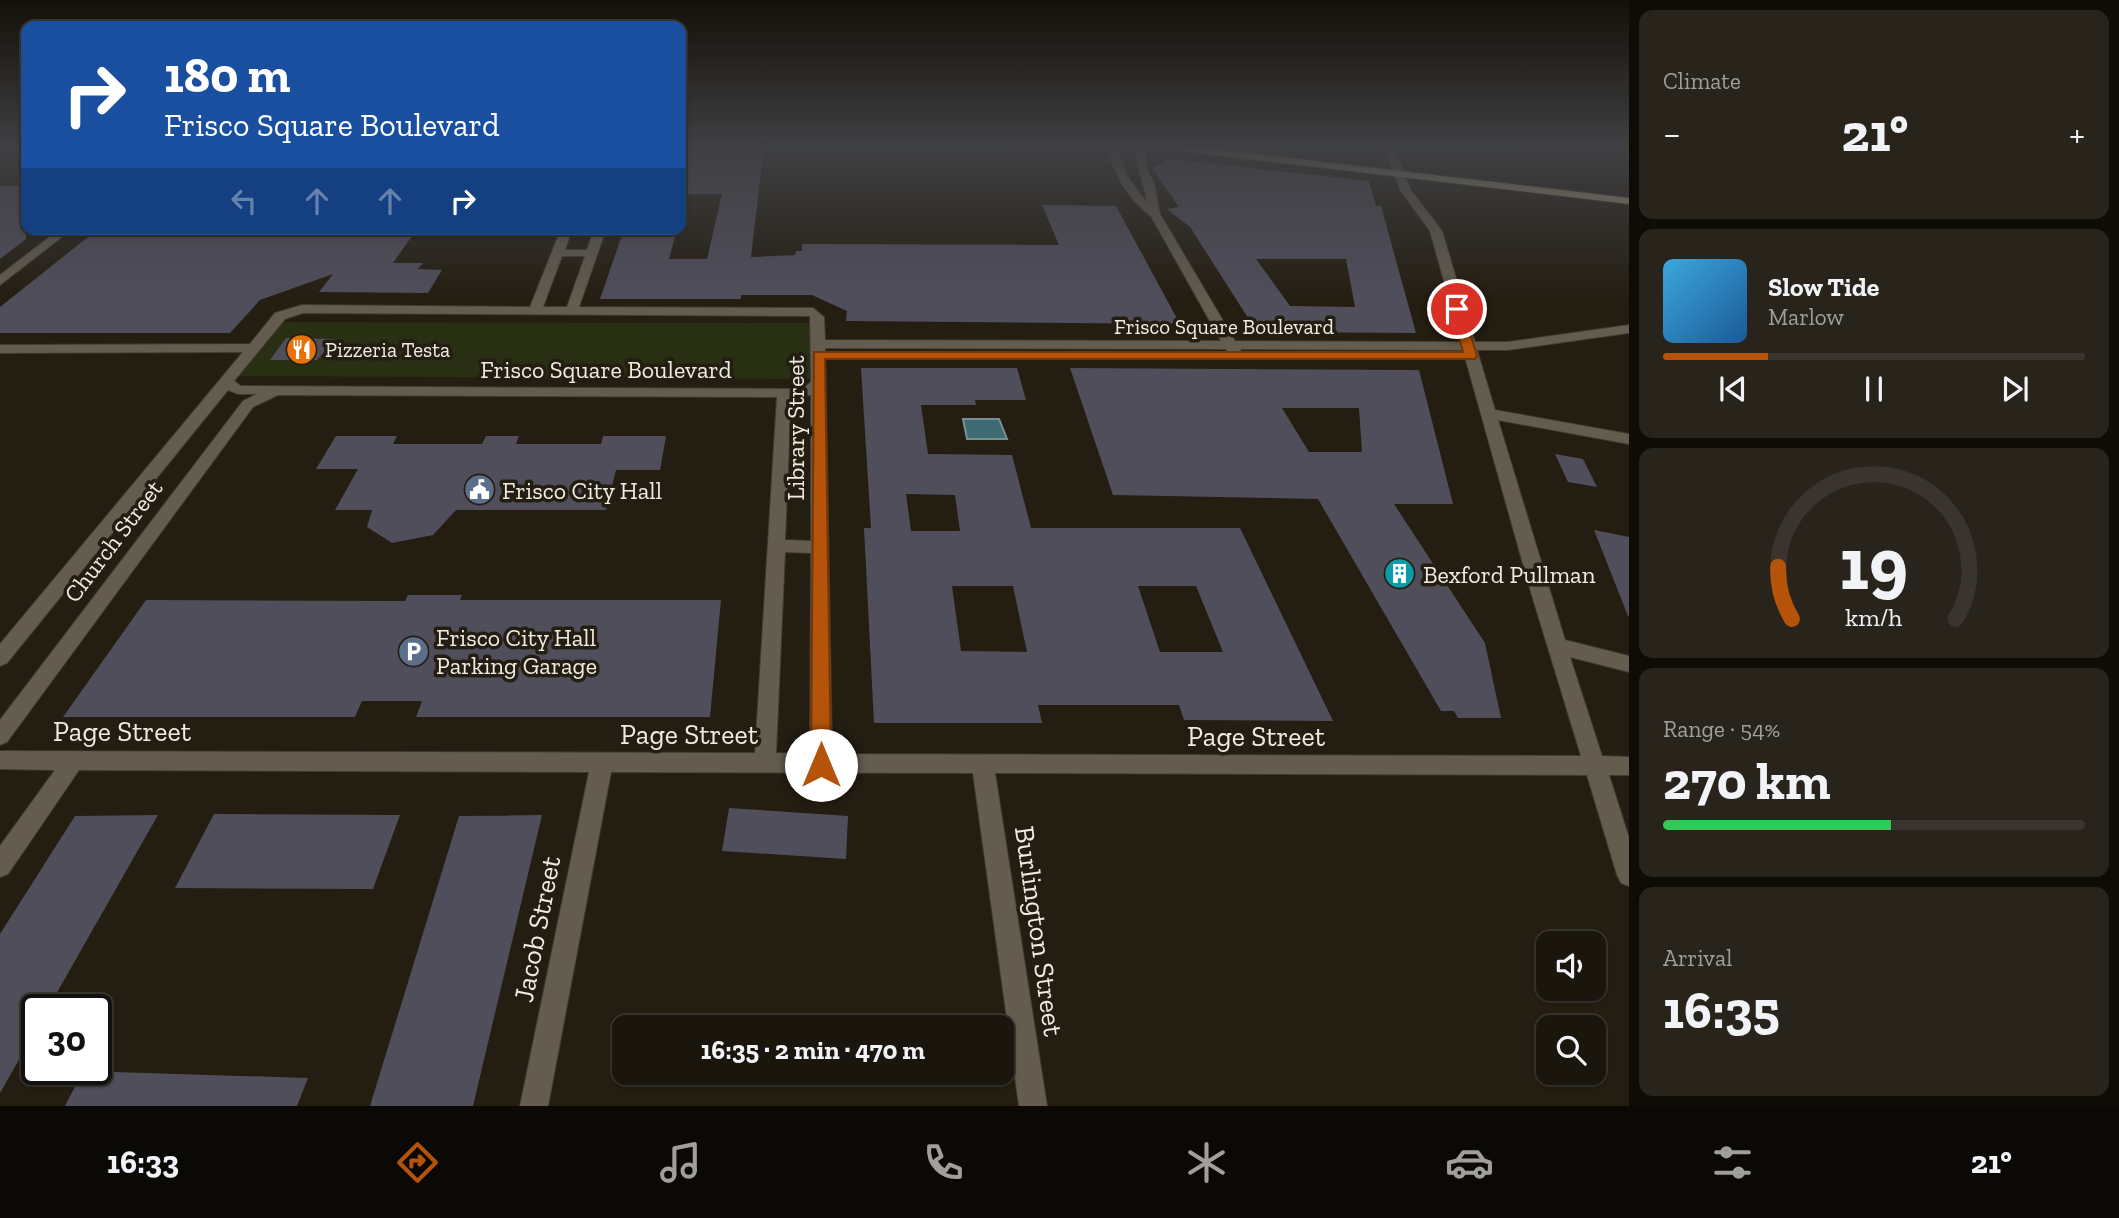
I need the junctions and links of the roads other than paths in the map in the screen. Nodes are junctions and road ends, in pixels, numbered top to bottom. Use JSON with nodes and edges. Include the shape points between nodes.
{"nodes":[{"id":1,"x":1135,"y":198,"type":"edge"},
{"id":2,"x":1152,"y":198,"type":"edge"},
{"id":3,"x":1412,"y":198,"type":"edge"},
{"id":4,"x":1610,"y":198,"type":"edge"},
{"id":5,"x":1629,"y":201,"type":"edge"},
{"id":6,"x":1155,"y":214,"type":"junction"},
{"id":7,"x":59,"y":235,"type":"edge"},
{"id":8,"x":564,"y":235,"type":"edge"},
{"id":9,"x":598,"y":235,"type":"edge"},
{"id":10,"x":591,"y":253,"type":"junction"},
{"id":11,"x":556,"y":254,"type":"junction"},
{"id":12,"x":0,"y":281,"type":"edge"},
{"id":13,"x":535,"y":310,"type":"junction"},
{"id":14,"x":572,"y":310,"type":"junction"},
{"id":15,"x":1629,"y":329,"type":"edge"},
{"id":16,"x":1629,"y":341,"type":"edge"},
{"id":17,"x":250,"y":348,"type":"junction"},
{"id":18,"x":0,"y":349,"type":"edge"},
{"id":19,"x":819,"y":350,"type":"junction"},
{"id":20,"x":1234,"y":351,"type":"junction"},
{"id":21,"x":1469,"y":351,"type":"junction"},
{"id":22,"x":224,"y":381,"type":"junction"},
{"id":23,"x":819,"y":383,"type":"junction"},
{"id":24,"x":279,"y":390,"type":"junction"},
{"id":25,"x":784,"y":393,"type":"junction"},
{"id":26,"x":1490,"y":414,"type":"junction"},
{"id":27,"x":1629,"y":439,"type":"edge"},
{"id":28,"x":777,"y":545,"type":"junction"},
{"id":29,"x":820,"y":547,"type":"junction"},
{"id":30,"x":1558,"y":646,"type":"junction"},
{"id":31,"x":0,"y":657,"type":"edge"},
{"id":32,"x":1629,"y":664,"type":"edge"},
{"id":33,"x":0,"y":736,"type":"edge"},
{"id":34,"x":0,"y":760,"type":"edge"},
{"id":35,"x":73,"y":761,"type":"junction"},
{"id":36,"x":602,"y":763,"type":"junction"},
{"id":37,"x":765,"y":764,"type":"junction"},
{"id":38,"x":821,"y":765,"type":"junction"},
{"id":39,"x":983,"y":765,"type":"junction"},
{"id":40,"x":1594,"y":766,"type":"junction"},
{"id":41,"x":1629,"y":766,"type":"edge"},
{"id":42,"x":0,"y":866,"type":"edge"},
{"id":43,"x":1629,"y":875,"type":"edge"},
{"id":44,"x":534,"y":1106,"type":"edge"},
{"id":45,"x":1033,"y":1106,"type":"edge"}],
"edges":[{"from":1,"to":6,"type":"street"},
{"from":2,"to":6,"type":"street"},
{"from":3,"to":21,"type":"street","via":[[1436,231]]},
{"from":4,"to":5,"type":"main road"},
{"from":6,"to":20,"type":"street"},
{"from":7,"to":12,"type":"street"},
{"from":8,"to":11,"type":"street"},
{"from":9,"to":10,"type":"street"},
{"from":10,"to":11,"type":"street"},
{"from":10,"to":14,"type":"street"},
{"from":11,"to":13,"type":"street"},
{"from":13,"to":14,"type":"street"},
{"from":13,"to":17,"type":"street","name":"Church Street","via":[[302,310],[280,316]]},
{"from":14,"to":19,"type":"street","name":"Library Street","via":[[813,312],[818,317]]},
{"from":15,"to":21,"type":"street","name":"Frisco Square Boulevard"},
{"from":16,"to":21,"type":"street","name":"Frisco Square Boulevard","via":[[1520,356]]},
{"from":17,"to":18,"type":"street"},
{"from":17,"to":22,"type":"street","name":"Church Street"},
{"from":19,"to":20,"type":"street","name":"Frisco Square Boulevard"},
{"from":19,"to":23,"type":"street","name":"Library Street"},
{"from":20,"to":21,"type":"street","name":"Frisco Square Boulevard"},
{"from":21,"to":26,"type":"street"},
{"from":22,"to":24,"type":"street","name":"Frisco Square Boulevard","via":[[238,390]]},
{"from":22,"to":31,"type":"street","name":"Church Street"},
{"from":23,"to":25,"type":"street","name":"Frisco Square Boulevard","via":[[805,393]]},
{"from":23,"to":29,"type":"street","name":"Library Street"},
{"from":24,"to":25,"type":"street","name":"Frisco Square Boulevard"},
{"from":24,"to":33,"type":"street","name":"Church Street","via":[[248,404]]},
{"from":25,"to":28,"type":"street","name":"Library Street"},
{"from":26,"to":27,"type":"street"},
{"from":26,"to":30,"type":"street"},
{"from":28,"to":29,"type":"street"},
{"from":28,"to":37,"type":"street","name":"Library Street"},
{"from":29,"to":38,"type":"street","name":"Library Street"},
{"from":30,"to":32,"type":"street"},
{"from":30,"to":40,"type":"street"},
{"from":34,"to":35,"type":"street","name":"Page Street"},
{"from":35,"to":36,"type":"street","name":"Page Street"},
{"from":35,"to":42,"type":"street"},
{"from":36,"to":37,"type":"street","name":"Page Street"},
{"from":36,"to":44,"type":"street","name":"Jacob Street"},
{"from":37,"to":38,"type":"street","name":"Page Street"},
{"from":38,"to":39,"type":"street","name":"Page Street"},
{"from":39,"to":40,"type":"street","name":"Page Street"},
{"from":39,"to":45,"type":"street","name":"Burlington Street"},
{"from":40,"to":41,"type":"street","name":"Page Street"},
{"from":40,"to":43,"type":"street"}]}
